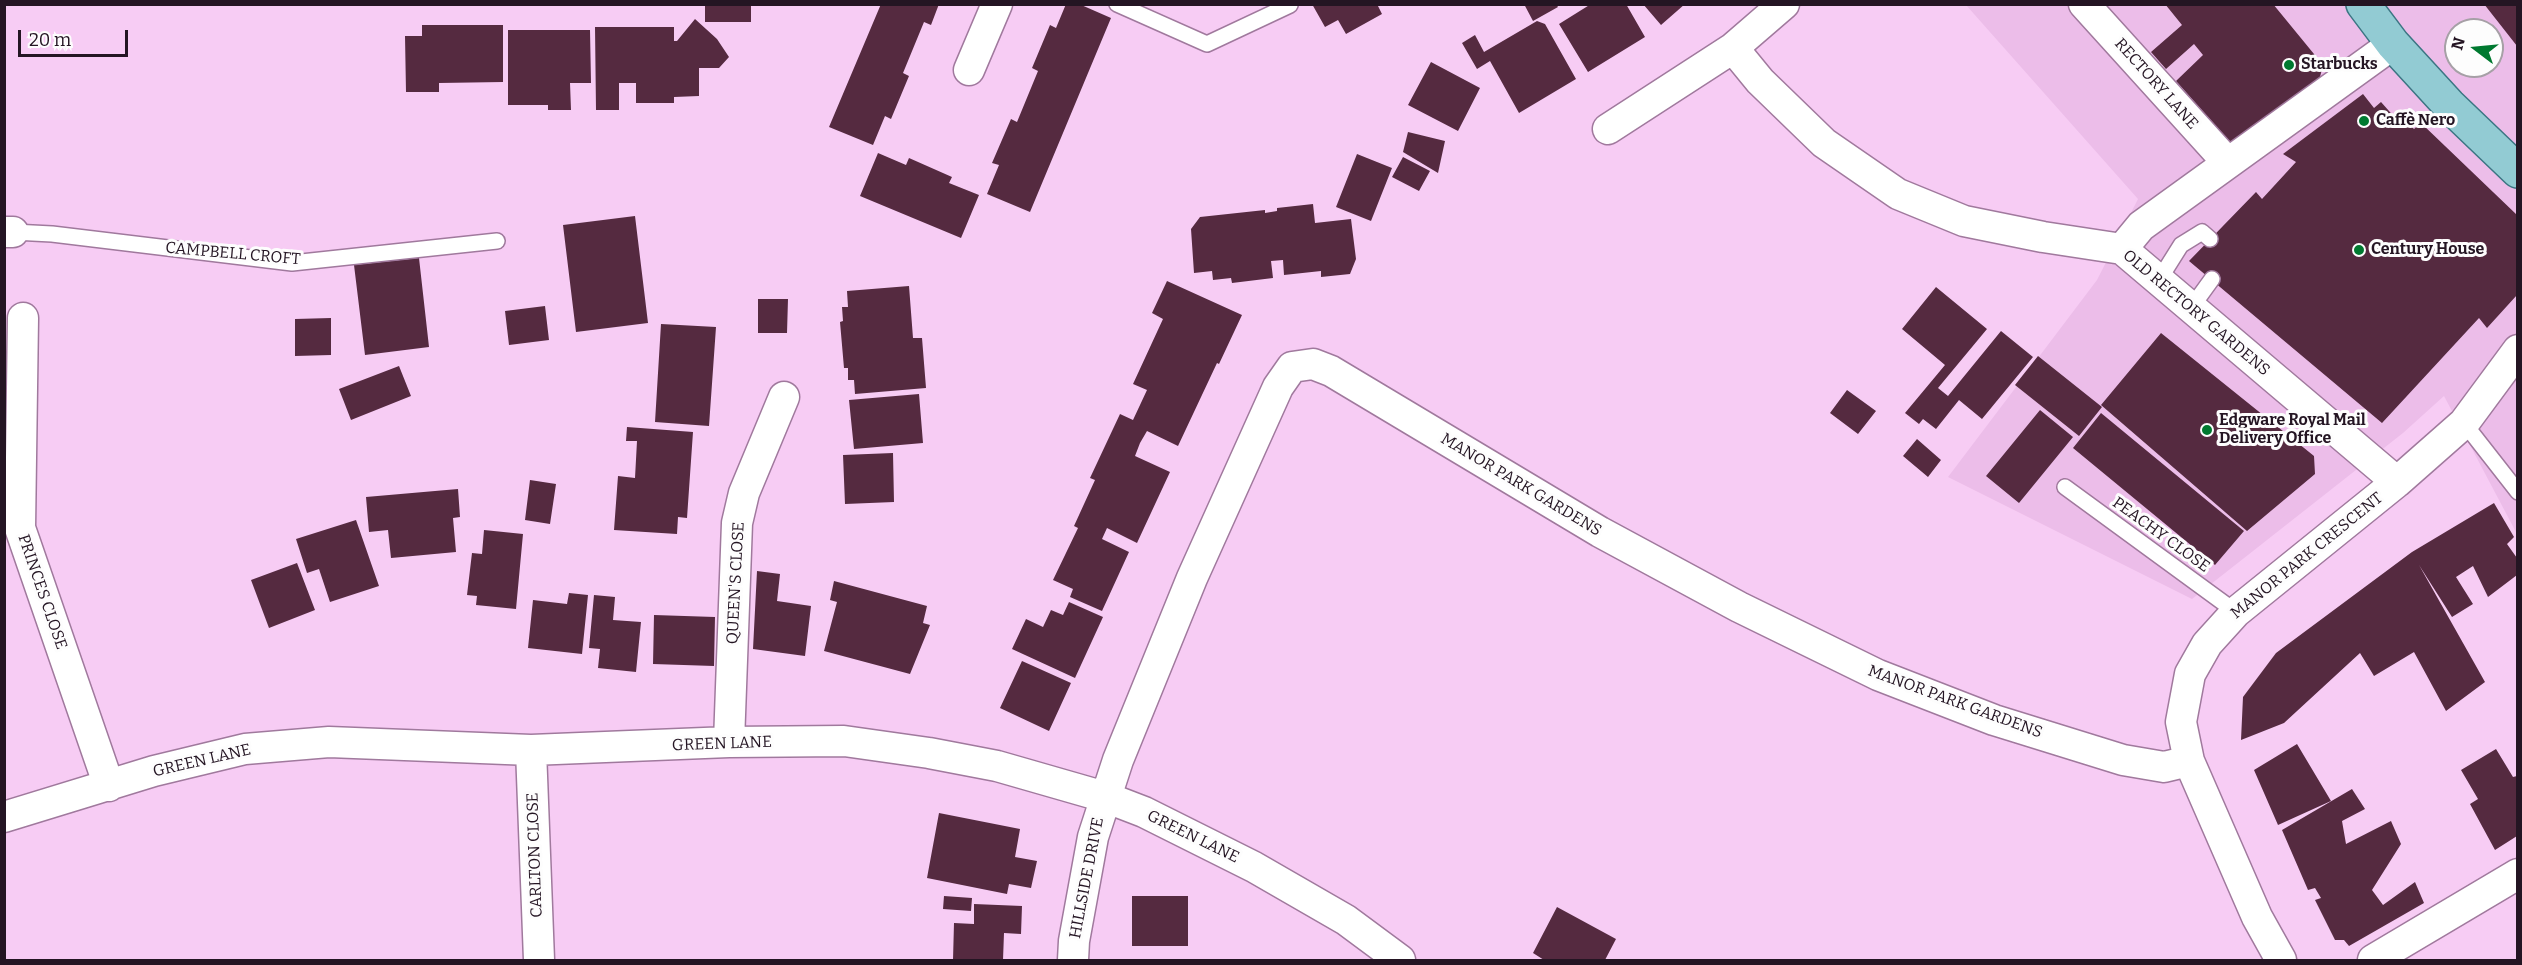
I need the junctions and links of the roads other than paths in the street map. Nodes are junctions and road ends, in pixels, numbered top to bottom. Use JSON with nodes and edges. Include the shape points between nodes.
{"nodes":[{"id":1,"x":997,"y":4,"type":"edge"},
{"id":2,"x":1117,"y":4,"type":"edge"},
{"id":3,"x":1784,"y":4,"type":"edge"},
{"id":4,"x":2084,"y":4,"type":"edge"},
{"id":5,"x":2363,"y":4,"type":"edge"},
{"id":6,"x":1290,"y":5,"type":"edge"},
{"id":7,"x":2394,"y":44,"type":"junction"},
{"id":8,"x":1733,"y":48,"type":"junction"},
{"id":9,"x":969,"y":70,"type":"dead end"},
{"id":10,"x":1608,"y":129,"type":"dead end"},
{"id":11,"x":2512,"y":156,"type":"edge"},
{"id":12,"x":2228,"y":163,"type":"junction"},
{"id":13,"x":9,"y":232,"type":"edge"},
{"id":14,"x":2210,"y":239,"type":"dead end"},
{"id":15,"x":497,"y":241,"type":"dead end"},
{"id":16,"x":2122,"y":249,"type":"junction"},
{"id":17,"x":2212,"y":279,"type":"dead end"},
{"id":18,"x":2158,"y":280,"type":"junction"},
{"id":19,"x":2191,"y":308,"type":"junction"},
{"id":20,"x":22,"y":318,"type":"dead end"},
{"id":21,"x":2517,"y":350,"type":"edge"},
{"id":22,"x":784,"y":397,"type":"dead end"},
{"id":23,"x":2464,"y":423,"type":"junction"},
{"id":24,"x":2397,"y":482,"type":"junction"},
{"id":25,"x":2065,"y":487,"type":"dead end"},
{"id":26,"x":2517,"y":492,"type":"edge"},
{"id":27,"x":2236,"y":612,"type":"junction"},
{"id":28,"x":729,"y":742,"type":"junction"},
{"id":29,"x":531,"y":750,"type":"junction"},
{"id":30,"x":2189,"y":760,"type":"junction"},
{"id":31,"x":109,"y":786,"type":"junction"},
{"id":32,"x":1105,"y":797,"type":"junction"},
{"id":33,"x":4,"y":817,"type":"edge"},
{"id":34,"x":2517,"y":874,"type":"edge"},
{"id":35,"x":539,"y":960,"type":"edge"},
{"id":36,"x":1073,"y":960,"type":"edge"},
{"id":37,"x":1400,"y":960,"type":"edge"},
{"id":38,"x":2281,"y":960,"type":"edge"},
{"id":39,"x":2373,"y":960,"type":"edge"}],
"edges":[{"from":1,"to":9,"type":"street"},
{"from":2,"to":6,"type":"lane","via":[[1207,44]]},
{"from":3,"to":8,"type":"street"},
{"from":4,"to":12,"type":"street","name":"RECTORY LANE"},
{"from":5,"to":7,"type":"main road"},
{"from":7,"to":11,"type":"main road"},
{"from":7,"to":12,"type":"street"},
{"from":8,"to":10,"type":"street"},
{"from":8,"to":16,"type":"street","name":"OLD RECTORY GARDENS","via":[[1760,81],[1824,143],[1898,194],[1964,221]]},
{"from":12,"to":16,"type":"street","via":[[2141,226]]},
{"from":13,"to":15,"type":"lane","name":"CAMPBELL CROFT","via":[[292,263]]},
{"from":14,"to":18,"type":"lane","via":[[2202,232],[2181,245]]},
{"from":16,"to":18,"type":"street","name":"OLD RECTORY GARDENS"},
{"from":17,"to":19,"type":"lane"},
{"from":18,"to":19,"type":"street","name":"OLD RECTORY GARDENS"},
{"from":19,"to":24,"type":"street","name":"OLD RECTORY GARDENS"},
{"from":20,"to":31,"type":"street","name":"PRINCES CLOSE","via":[[20,528]]},
{"from":21,"to":23,"type":"street","name":"MANOR PARK CRESCENT"},
{"from":22,"to":28,"type":"street","name":"QUEEN'S CLOSE","via":[[744,493],[737,523]]},
{"from":23,"to":24,"type":"street","name":"MANOR PARK CRESCENT"},
{"from":23,"to":26,"type":"lane"},
{"from":24,"to":27,"type":"street","name":"MANOR PARK CRESCENT"},
{"from":25,"to":27,"type":"lane","name":"PEACHY CLOSE"},
{"from":27,"to":30,"type":"street","name":"MANOR PARK CRESCENT","via":[[2207,644],[2190,674],[2181,722]]},
{"from":28,"to":29,"type":"street","name":"GREEN LANE"},
{"from":28,"to":32,"type":"street","name":"GREEN LANE","via":[[844,741],[929,753],[997,766]]},
{"from":29,"to":31,"type":"street","name":"GREEN LANE","via":[[329,742],[257,748],[154,771]]},
{"from":29,"to":35,"type":"street","name":"CARLTON CLOSE"},
{"from":30,"to":32,"type":"street","name":"MANOR PARK GARDENS","via":[[2164,767],[2122,760],[1994,720],[1878,675],[1739,607],[1600,532],[1331,371],[1313,364],[1292,367],[1278,387],[1192,578]]},
{"from":30,"to":38,"type":"street","name":"MANOR PARK CRESCENT","via":[[2257,917]]},
{"from":31,"to":33,"type":"street","name":"GREEN LANE"},
{"from":32,"to":36,"type":"street","name":"HILLSIDE DRIVE","via":[[1093,837]]},
{"from":32,"to":37,"type":"street","name":"GREEN LANE","via":[[1144,812],[1254,867],[1346,920]]},
{"from":34,"to":39,"type":"street"}]}
